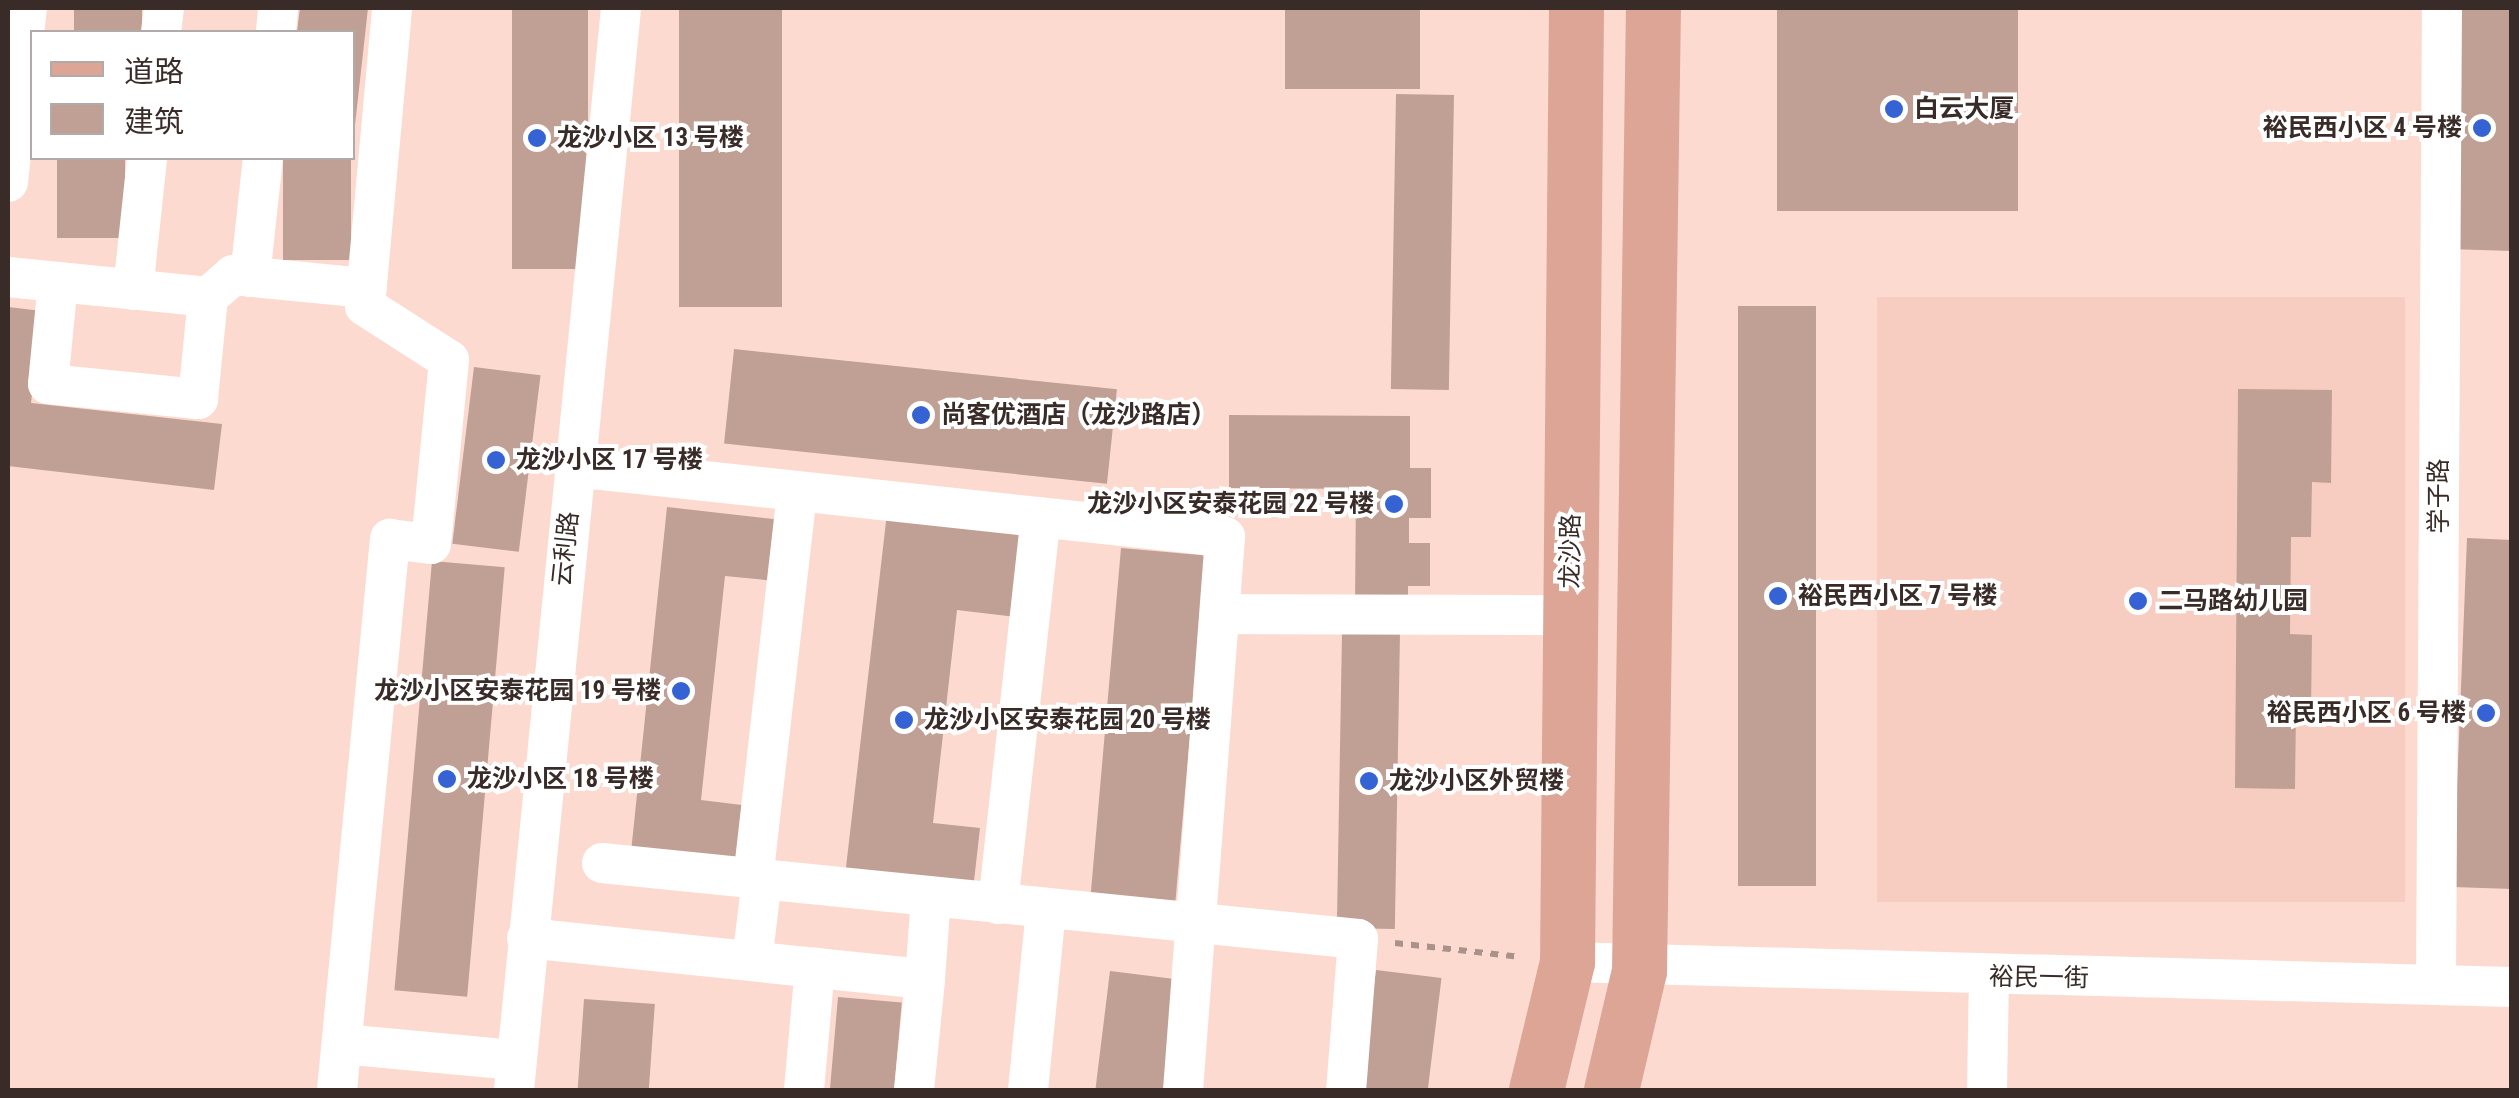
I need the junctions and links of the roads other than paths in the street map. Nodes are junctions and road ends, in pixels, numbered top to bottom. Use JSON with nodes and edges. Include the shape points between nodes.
{"nodes":[{"id":1,"x":27,"y":8,"type":"edge"},
{"id":2,"x":392,"y":8,"type":"edge"},
{"id":3,"x":621,"y":8,"type":"edge"},
{"id":4,"x":1576,"y":8,"type":"edge"},
{"id":5,"x":1652,"y":8,"type":"edge"},
{"id":6,"x":2442,"y":8,"type":"edge"},
{"id":7,"x":147,"y":160,"type":"edge"},
{"id":8,"x":263,"y":160,"type":"edge"},
{"id":9,"x":8,"y":173,"type":"edge"},
{"id":10,"x":8,"y":182,"type":"edge"},
{"id":11,"x":250,"y":276,"type":"junction"},
{"id":12,"x":8,"y":278,"type":"edge"},
{"id":13,"x":58,"y":282,"type":"junction"},
{"id":14,"x":366,"y":288,"type":"junction"},
{"id":15,"x":132,"y":290,"type":"junction"},
{"id":16,"x":208,"y":297,"type":"junction"},
{"id":17,"x":574,"y":467,"type":"junction"},
{"id":18,"x":797,"y":491,"type":"junction"},
{"id":19,"x":1041,"y":517,"type":"junction"},
{"id":20,"x":1220,"y":614,"type":"junction"},
{"id":21,"x":1570,"y":615,"type":"junction"},
{"id":22,"x":602,"y":863,"type":"dead end"},
{"id":23,"x":758,"y":879,"type":"junction"},
{"id":24,"x":931,"y":897,"type":"junction"},
{"id":25,"x":998,"y":904,"type":"junction"},
{"id":26,"x":1046,"y":909,"type":"junction"},
{"id":27,"x":1200,"y":923,"type":"junction"},
{"id":28,"x":528,"y":938,"type":"junction"},
{"id":29,"x":752,"y":961,"type":"junction"},
{"id":30,"x":1568,"y":962,"type":"junction"},
{"id":31,"x":815,"y":967,"type":"junction"},
{"id":32,"x":1640,"y":971,"type":"junction"},
{"id":33,"x":1989,"y":977,"type":"junction"},
{"id":34,"x":925,"y":978,"type":"junction"},
{"id":35,"x":2436,"y":985,"type":"junction"},
{"id":36,"x":2512,"y":987,"type":"edge"},
{"id":37,"x":342,"y":1044,"type":"junction"},
{"id":38,"x":515,"y":1075,"type":"edge"},
{"id":39,"x":337,"y":1090,"type":"edge"},
{"id":40,"x":804,"y":1090,"type":"edge"},
{"id":41,"x":914,"y":1090,"type":"edge"},
{"id":42,"x":1028,"y":1090,"type":"edge"},
{"id":43,"x":1183,"y":1090,"type":"edge"},
{"id":44,"x":1346,"y":1090,"type":"edge"},
{"id":45,"x":1536,"y":1090,"type":"edge"},
{"id":46,"x":1610,"y":1090,"type":"edge"},
{"id":47,"x":1987,"y":1090,"type":"edge"}],
"edges":[{"from":1,"to":9,"type":"street"},
{"from":2,"to":14,"type":"street"},
{"from":3,"to":17,"type":"street","name":"云利路"},
{"from":4,"to":21,"type":"main road","name":"龙沙路"},
{"from":5,"to":32,"type":"main road"},
{"from":6,"to":35,"type":"street","name":"学子路"},
{"from":7,"to":15,"type":"street"},
{"from":8,"to":11,"type":"street"},
{"from":9,"to":10,"type":"street"},
{"from":11,"to":14,"type":"street"},
{"from":11,"to":16,"type":"street","via":[[233,275]]},
{"from":12,"to":13,"type":"street"},
{"from":13,"to":15,"type":"street"},
{"from":13,"to":16,"type":"street","via":[[48,384],[198,399]]},
{"from":14,"to":37,"type":"street","via":[[364,306],[448,360],[430,544],[390,539]]},
{"from":15,"to":16,"type":"street"},
{"from":17,"to":18,"type":"street"},
{"from":17,"to":28,"type":"street","name":"云利路"},
{"from":18,"to":19,"type":"street"},
{"from":18,"to":23,"type":"street"},
{"from":19,"to":20,"type":"street","via":[[1225,537]]},
{"from":19,"to":25,"type":"street"},
{"from":20,"to":21,"type":"street"},
{"from":20,"to":27,"type":"street"},
{"from":21,"to":30,"type":"main road","name":"龙沙路"},
{"from":22,"to":23,"type":"street"},
{"from":23,"to":24,"type":"street"},
{"from":23,"to":29,"type":"street"},
{"from":24,"to":25,"type":"street"},
{"from":24,"to":34,"type":"street"},
{"from":25,"to":26,"type":"street"},
{"from":26,"to":27,"type":"street"},
{"from":26,"to":42,"type":"street"},
{"from":27,"to":43,"type":"street"},
{"from":27,"to":44,"type":"street","via":[[1358,939]]},
{"from":28,"to":29,"type":"street"},
{"from":28,"to":38,"type":"street","name":"云利路"},
{"from":29,"to":31,"type":"street"},
{"from":30,"to":32,"type":"street","name":"裕民一街"},
{"from":30,"to":45,"type":"main road","name":"龙沙路"},
{"from":31,"to":34,"type":"street"},
{"from":31,"to":40,"type":"street"},
{"from":32,"to":33,"type":"street","name":"裕民一街"},
{"from":32,"to":46,"type":"main road"},
{"from":33,"to":35,"type":"street","name":"裕民一街"},
{"from":33,"to":47,"type":"street"},
{"from":34,"to":41,"type":"street"},
{"from":35,"to":36,"type":"street","name":"裕民一街"},
{"from":37,"to":38,"type":"street"},
{"from":37,"to":39,"type":"street"}]}
